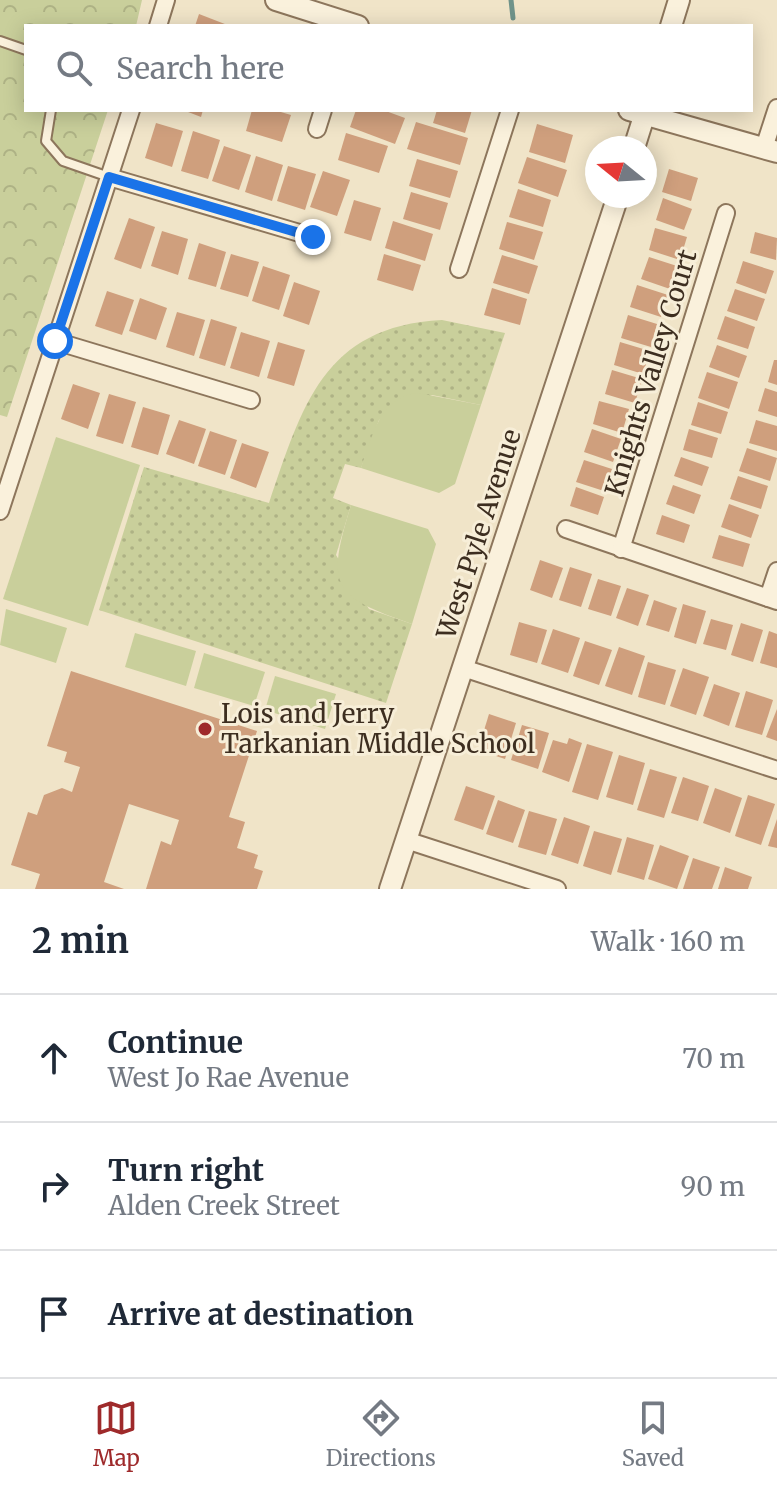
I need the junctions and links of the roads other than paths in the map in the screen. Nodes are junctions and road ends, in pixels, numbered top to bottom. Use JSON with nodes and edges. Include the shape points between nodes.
{"nodes":[{"id":1,"x":166,"y":0,"type":"edge"},
{"id":2,"x":276,"y":0,"type":"edge"},
{"id":3,"x":679,"y":0,"type":"edge"},
{"id":4,"x":159,"y":24,"type":"edge"},
{"id":5,"x":350,"y":24,"type":"edge"},
{"id":6,"x":672,"y":24,"type":"edge"},
{"id":7,"x":0,"y":41,"type":"edge"},
{"id":8,"x":24,"y":49,"type":"edge"},
{"id":9,"x":777,"y":108,"type":"edge"},
{"id":10,"x":51,"y":112,"type":"edge"},
{"id":11,"x":130,"y":112,"type":"edge"},
{"id":12,"x":322,"y":112,"type":"edge"},
{"id":13,"x":509,"y":112,"type":"edge"},
{"id":14,"x":640,"y":112,"type":"edge"},
{"id":15,"x":317,"y":129,"type":"dead end"},
{"id":16,"x":636,"y":136,"type":"edge"},
{"id":17,"x":770,"y":150,"type":"edge"},
{"id":18,"x":109,"y":177,"type":"junction"},
{"id":19,"x":614,"y":208,"type":"edge"},
{"id":20,"x":726,"y":213,"type":"dead end"},
{"id":21,"x":313,"y":237,"type":"dead end"},
{"id":22,"x":459,"y":269,"type":"dead end"},
{"id":23,"x":55,"y":341,"type":"junction"},
{"id":24,"x":251,"y":400,"type":"dead end"},
{"id":25,"x":0,"y":511,"type":"edge"},
{"id":26,"x":566,"y":529,"type":"dead end"},
{"id":27,"x":621,"y":549,"type":"junction"},
{"id":28,"x":777,"y":571,"type":"edge"},
{"id":29,"x":772,"y":599,"type":"edge"},
{"id":30,"x":463,"y":668,"type":"junction"},
{"id":31,"x":777,"y":770,"type":"edge"},
{"id":32,"x":406,"y":840,"type":"junction"},
{"id":33,"x":390,"y":889,"type":"edge"},
{"id":34,"x":557,"y":889,"type":"edge"}],
"edges":[{"from":1,"to":4,"type":"street"},
{"from":2,"to":5,"type":"street"},
{"from":3,"to":6,"type":"street"},
{"from":7,"to":8,"type":"lane"},
{"from":9,"to":17,"type":"street"},
{"from":10,"to":18,"type":"lane","via":[[46,141],[55,156]]},
{"from":11,"to":18,"type":"street"},
{"from":12,"to":15,"type":"street"},
{"from":13,"to":22,"type":"street"},
{"from":14,"to":16,"type":"street"},
{"from":14,"to":17,"type":"street"},
{"from":18,"to":21,"type":"street"},
{"from":18,"to":23,"type":"street"},
{"from":19,"to":30,"type":"street","name":"West Pyle Avenue"},
{"from":20,"to":27,"type":"street","name":"Knights Valley Court"},
{"from":23,"to":24,"type":"street"},
{"from":23,"to":25,"type":"street"},
{"from":26,"to":27,"type":"street"},
{"from":27,"to":29,"type":"street"},
{"from":28,"to":29,"type":"street"},
{"from":30,"to":31,"type":"street"},
{"from":30,"to":32,"type":"street","name":"West Pyle Avenue"},
{"from":32,"to":33,"type":"street","name":"West Pyle Avenue"},
{"from":32,"to":34,"type":"street"}]}
